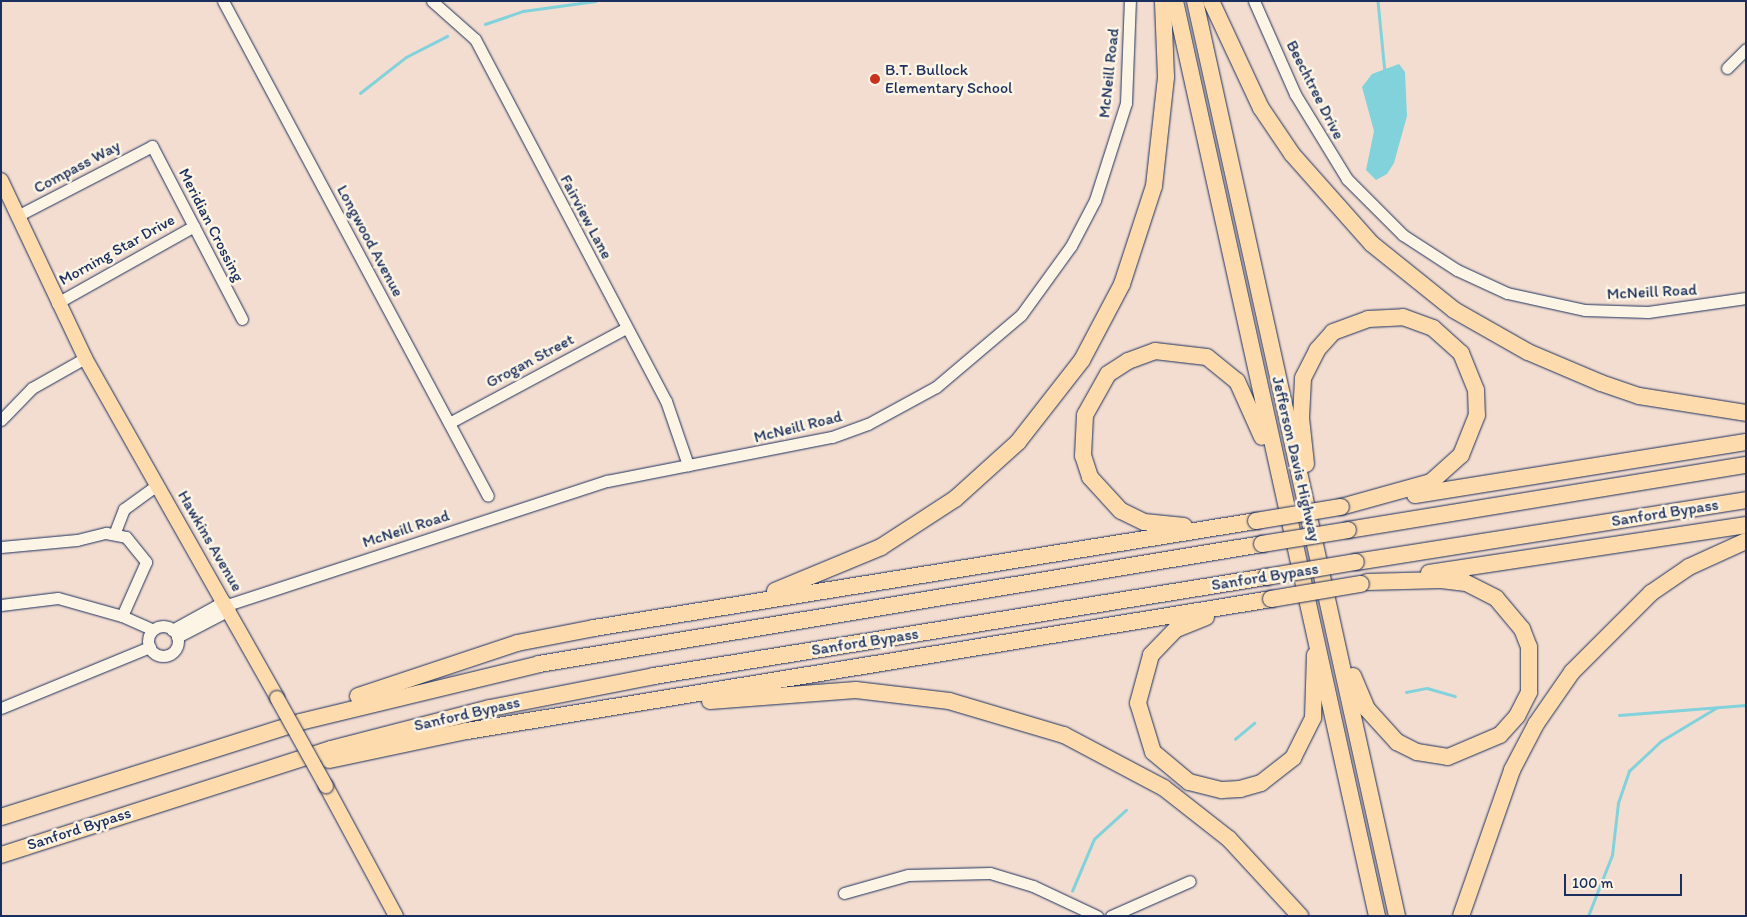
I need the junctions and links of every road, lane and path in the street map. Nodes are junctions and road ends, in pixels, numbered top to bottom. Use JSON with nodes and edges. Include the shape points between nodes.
{"nodes":[{"id":1,"x":223,"y":1,"type":"edge"},
{"id":2,"x":432,"y":1,"type":"edge"},
{"id":3,"x":1130,"y":1,"type":"edge"},
{"id":4,"x":1163,"y":1,"type":"edge"},
{"id":5,"x":1175,"y":1,"type":"edge"},
{"id":6,"x":1195,"y":1,"type":"edge"},
{"id":7,"x":1211,"y":1,"type":"edge"},
{"id":8,"x":1254,"y":1,"type":"edge"},
{"id":9,"x":1746,"y":49,"type":"edge"},
{"id":10,"x":1727,"y":68,"type":"dead end"},
{"id":11,"x":152,"y":146,"type":"joint"},
{"id":12,"x":1,"y":180,"type":"edge"},
{"id":13,"x":17,"y":216,"type":"junction"},
{"id":14,"x":194,"y":226,"type":"junction"},
{"id":15,"x":1746,"y":298,"type":"edge"},
{"id":16,"x":57,"y":303,"type":"junction"},
{"id":17,"x":1559,"y":306,"type":"joint"},
{"id":18,"x":242,"y":318,"type":"dead end"},
{"id":19,"x":626,"y":328,"type":"junction"},
{"id":20,"x":85,"y":358,"type":"junction"},
{"id":21,"x":1746,"y":413,"type":"edge"},
{"id":22,"x":1,"y":420,"type":"edge"},
{"id":23,"x":449,"y":423,"type":"junction"},
{"id":24,"x":1746,"y":442,"type":"edge"},
{"id":25,"x":688,"y":465,"type":"junction"},
{"id":26,"x":1746,"y":465,"type":"edge"},
{"id":27,"x":1280,"y":476,"type":"junction"},
{"id":28,"x":157,"y":485,"type":"junction"},
{"id":29,"x":1304,"y":493,"type":"junction"},
{"id":30,"x":488,"y":496,"type":"dead end"},
{"id":31,"x":1746,"y":500,"type":"edge"},
{"id":32,"x":1341,"y":507,"type":"junction"},
{"id":33,"x":1252,"y":522,"type":"junction"},
{"id":34,"x":1746,"y":524,"type":"edge"},
{"id":35,"x":116,"y":532,"type":"junction"},
{"id":36,"x":1746,"y":541,"type":"edge"},
{"id":37,"x":1,"y":547,"type":"edge"},
{"id":38,"x":1364,"y":583,"type":"junction"},
{"id":39,"x":1271,"y":599,"type":"junction"},
{"id":40,"x":1,"y":605,"type":"edge"},
{"id":41,"x":227,"y":605,"type":"junction"},
{"id":42,"x":122,"y":616,"type":"junction"},
{"id":43,"x":661,"y":616,"type":"junction"},
{"id":44,"x":152,"y":630,"type":"junction"},
{"id":45,"x":175,"y":633,"type":"junction"},
{"id":46,"x":1338,"y":645,"type":"junction"},
{"id":47,"x":1316,"y":646,"type":"junction"},
{"id":48,"x":150,"y":647,"type":"junction"},
{"id":49,"x":1,"y":708,"type":"edge"},
{"id":50,"x":588,"y":711,"type":"junction"},
{"id":51,"x":191,"y":755,"type":"junction"},
{"id":52,"x":145,"y":807,"type":"junction"},
{"id":53,"x":1,"y":817,"type":"edge"},
{"id":54,"x":1,"y":854,"type":"edge"},
{"id":55,"x":1190,"y":881,"type":"dead end"},
{"id":56,"x":844,"y":893,"type":"dead end"},
{"id":57,"x":396,"y":916,"type":"edge"},
{"id":58,"x":1097,"y":916,"type":"edge"},
{"id":59,"x":1111,"y":916,"type":"edge"},
{"id":60,"x":1300,"y":916,"type":"edge"},
{"id":61,"x":1377,"y":916,"type":"edge"},
{"id":62,"x":1397,"y":916,"type":"edge"},
{"id":63,"x":1461,"y":916,"type":"edge"}],
"edges":[{"from":1,"to":23,"type":"street","name":"Longwood Avenue"},
{"from":2,"to":19,"type":"street","name":"Fairview Lane","via":[[475,39]]},
{"from":3,"to":25,"type":"street","name":"McNeill Road","via":[[1126,103],[1113,155],[1071,246],[1021,315],[936,387],[868,424],[779,451]]},
{"from":4,"to":43,"type":"highway","via":[[1164,118],[1146,216],[1110,311],[1052,403],[976,482],[881,547],[776,590]]},
{"from":5,"to":27,"type":"highway","name":"Jefferson Davis Highway"},
{"from":6,"to":29,"type":"highway","name":"Jefferson Davis Highway"},
{"from":7,"to":21,"type":"highway","via":[[1261,108],[1292,154],[1372,244],[1439,298],[1528,352],[1601,384],[1639,396]]},
{"from":8,"to":17,"type":"street","name":"Beechtree Drive","via":[[1319,138],[1347,179],[1388,222],[1457,270],[1507,292]]},
{"from":9,"to":10,"type":"street"},
{"from":11,"to":13,"type":"street","name":"Compass Way"},
{"from":11,"to":14,"type":"street","name":"Meridian Crossing"},
{"from":12,"to":13,"type":"main road","name":"Hawkins Avenue"},
{"from":13,"to":16,"type":"main road","name":"Hawkins Avenue"},
{"from":14,"to":16,"type":"street","name":"Morning Star Drive"},
{"from":14,"to":18,"type":"street","name":"Meridian Crossing"},
{"from":15,"to":17,"type":"street","name":"McNeill Road","via":[[1648,312]]},
{"from":16,"to":20,"type":"main road","name":"Hawkins Avenue"},
{"from":19,"to":23,"type":"street","name":"Grogan Street"},
{"from":19,"to":25,"type":"street","name":"Fairview Lane","via":[[666,401]]},
{"from":20,"to":22,"type":"street","via":[[32,388]]},
{"from":20,"to":28,"type":"main road","name":"Hawkins Avenue"},
{"from":23,"to":30,"type":"street","name":"Longwood Avenue"},
{"from":24,"to":32,"type":"highway"},
{"from":25,"to":41,"type":"street","name":"McNeill Road","via":[[607,481]]},
{"from":26,"to":51,"type":"highway","name":"Sanford Bypass","bridge":true,"via":[[539,664],[369,703]]},
{"from":27,"to":33,"type":"highway","via":[[1250,402],[1237,381],[1206,358],[1155,351],[1128,360],[1108,374],[1094,393],[1085,415],[1083,456],[1090,477],[1109,501],[1144,522],[1171,526]]},
{"from":27,"to":47,"type":"highway","name":"Jefferson Davis Highway"},
{"from":28,"to":35,"type":"street","via":[[124,509]]},
{"from":28,"to":41,"type":"main road","name":"Hawkins Avenue"},
{"from":29,"to":32,"type":"highway","via":[[1307,462],[1301,392],[1303,378],[1317,350],[1333,332],[1359,321],[1386,316],[1420,322],[1447,338],[1471,372],[1477,415],[1472,434],[1461,455],[1440,477],[1414,489]]},
{"from":29,"to":46,"type":"highway","name":"Jefferson Davis Highway"},
{"from":31,"to":52,"type":"highway","name":"Sanford Bypass","bridge":true,"via":[[554,695],[331,748]]},
{"from":32,"to":33,"type":"highway","bridge":true},
{"from":33,"to":43,"type":"highway"},
{"from":34,"to":38,"type":"highway"},
{"from":35,"to":37,"type":"street"},
{"from":35,"to":42,"type":"street","via":[[136,545],[146,562]]},
{"from":36,"to":63,"type":"highway","via":[[1689,567],[1650,594],[1572,672],[1512,770]]},
{"from":38,"to":39,"type":"highway","bridge":true},
{"from":38,"to":46,"type":"highway","via":[[1449,581],[1466,583],[1496,598],[1522,629],[1529,647],[1528,692],[1517,716],[1500,735],[1477,748],[1448,757],[1417,752],[1397,742],[1372,715]]},
{"from":39,"to":47,"type":"highway","via":[[1176,629],[1151,655],[1138,703],[1146,739],[1163,764],[1189,782],[1222,790],[1261,783],[1276,773],[1293,758],[1313,718]]},
{"from":39,"to":50,"type":"highway"},
{"from":40,"to":42,"type":"street","via":[[58,598]]},
{"from":41,"to":45,"type":"street","name":"McNeill Road"},
{"from":41,"to":57,"type":"main road","name":"Hawkins Avenue","bridge":true},
{"from":42,"to":44,"type":"street"},
{"from":43,"to":51,"type":"highway","via":[[509,646],[207,746]]},
{"from":44,"to":45,"type":"street","via":[[162,626]]},
{"from":44,"to":48,"type":"street"},
{"from":45,"to":48,"type":"street","via":[[177,647],[166,656]]},
{"from":46,"to":62,"type":"highway","name":"Jefferson Davis Highway"},
{"from":47,"to":61,"type":"highway","name":"Jefferson Davis Highway"},
{"from":48,"to":49,"type":"street"},
{"from":50,"to":52,"type":"highway","via":[[342,757]]},
{"from":50,"to":60,"type":"highway","via":[[856,690],[949,701],[1015,718],[1064,735],[1164,788],[1229,839]]},
{"from":51,"to":53,"type":"highway","name":"Sanford Bypass"},
{"from":52,"to":54,"type":"highway","name":"Sanford Bypass"},
{"from":55,"to":59,"type":"street"},
{"from":56,"to":58,"type":"street","via":[[908,875],[990,873],[1033,886]]}]}
